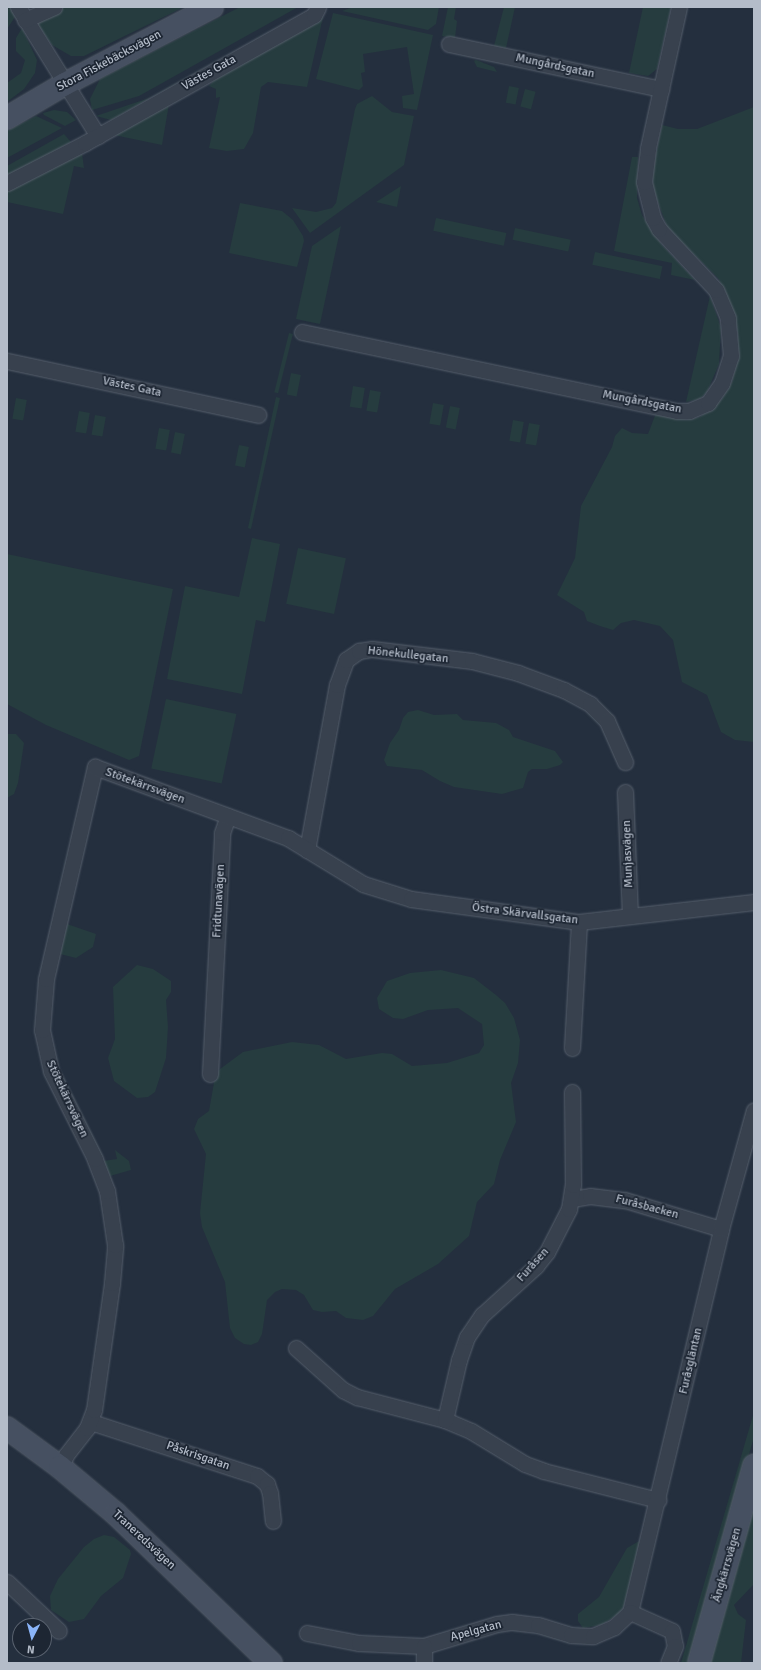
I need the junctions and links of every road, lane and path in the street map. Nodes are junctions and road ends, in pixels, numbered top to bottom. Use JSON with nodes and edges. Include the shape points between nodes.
{"nodes":[{"id":1,"x":54,"y":7,"type":"edge"},
{"id":2,"x":212,"y":7,"type":"edge"},
{"id":3,"x":318,"y":7,"type":"edge"},
{"id":4,"x":679,"y":7,"type":"edge"},
{"id":5,"x":22,"y":13,"type":"edge"},
{"id":6,"x":449,"y":44,"type":"dead end"},
{"id":7,"x":65,"y":84,"type":"junction"},
{"id":8,"x":661,"y":89,"type":"junction"},
{"id":9,"x":7,"y":118,"type":"edge"},
{"id":10,"x":98,"y":136,"type":"junction"},
{"id":11,"x":7,"y":183,"type":"edge"},
{"id":12,"x":302,"y":332,"type":"dead end"},
{"id":13,"x":7,"y":361,"type":"edge"},
{"id":14,"x":258,"y":415,"type":"dead end"},
{"id":15,"x":626,"y":762,"type":"dead end"},
{"id":16,"x":625,"y":792,"type":"dead end"},
{"id":17,"x":228,"y":816,"type":"junction"},
{"id":18,"x":307,"y":850,"type":"junction"},
{"id":19,"x":754,"y":902,"type":"edge"},
{"id":20,"x":630,"y":916,"type":"junction"},
{"id":21,"x":579,"y":922,"type":"junction"},
{"id":22,"x":572,"y":1048,"type":"dead end"},
{"id":23,"x":210,"y":1074,"type":"dead end"},
{"id":24,"x":572,"y":1092,"type":"dead end"},
{"id":25,"x":754,"y":1110,"type":"edge"},
{"id":26,"x":572,"y":1199,"type":"junction"},
{"id":27,"x":721,"y":1229,"type":"junction"},
{"id":28,"x":296,"y":1348,"type":"dead end"},
{"id":29,"x":446,"y":1420,"type":"junction"},
{"id":30,"x":91,"y":1422,"type":"junction"},
{"id":31,"x":7,"y":1428,"type":"edge"},
{"id":32,"x":754,"y":1466,"type":"edge"},
{"id":33,"x":60,"y":1467,"type":"junction"},
{"id":34,"x":658,"y":1500,"type":"junction"},
{"id":35,"x":273,"y":1521,"type":"dead end"},
{"id":36,"x":7,"y":1582,"type":"edge"},
{"id":37,"x":630,"y":1612,"type":"junction"},
{"id":38,"x":59,"y":1631,"type":"dead end"},
{"id":39,"x":306,"y":1633,"type":"dead end"},
{"id":40,"x":424,"y":1646,"type":"junction"},
{"id":41,"x":271,"y":1663,"type":"edge"},
{"id":42,"x":424,"y":1663,"type":"edge"},
{"id":43,"x":668,"y":1663,"type":"edge"},
{"id":44,"x":699,"y":1663,"type":"edge"}],
"edges":[{"from":1,"to":5,"type":"street"},
{"from":2,"to":7,"type":"street","name":"Stora Fiskebäcksvägen"},
{"from":3,"to":10,"type":"street","name":"Västes Gata","via":[[314,15]]},
{"from":4,"to":8,"type":"street","name":"Mungårdsgatan"},
{"from":5,"to":7,"type":"street"},
{"from":6,"to":8,"type":"street","name":"Mungårdsgatan"},
{"from":7,"to":9,"type":"street","name":"Stora Fiskebäcksvägen"},
{"from":7,"to":10,"type":"street"},
{"from":8,"to":12,"type":"street","name":"Mungårdsgatan","via":[[645,166],[648,201],[653,218],[668,240],[716,290],[724,305],[731,330],[731,356],[727,370],[716,395],[708,403],[689,411],[677,411]]},
{"from":10,"to":11,"type":"street","name":"Västes Gata"},
{"from":13,"to":14,"type":"street","name":"Västes Gata"},
{"from":15,"to":18,"type":"street","name":"Hönekullegatan","via":[[607,720],[590,704],[564,690],[518,673],[472,661],[372,649],[359,650],[346,660],[337,685]]},
{"from":16,"to":20,"type":"street","name":"Munjasvägen"},
{"from":17,"to":18,"type":"street","via":[[288,838]]},
{"from":17,"to":23,"type":"street","name":"Fridtunavägen","via":[[222,833]]},
{"from":17,"to":30,"type":"street","name":"Stötekärrsvägen","via":[[95,768],[46,979],[42,1011],[45,1051],[51,1071],[95,1159],[107,1191],[114,1224],[114,1267]]},
{"from":18,"to":21,"type":"street","name":"Östra Skärvallsgatan","via":[[364,884],[396,896]]},
{"from":19,"to":20,"type":"street","name":"Östra Skärvallsgatan"},
{"from":20,"to":21,"type":"street","name":"Östra Skärvallsgatan"},
{"from":21,"to":22,"type":"street"},
{"from":24,"to":26,"type":"street","name":"Furåsen"},
{"from":25,"to":27,"type":"street","name":"Furåsgläntan"},
{"from":26,"to":27,"type":"street","name":"Furåsbacken","via":[[590,1196],[625,1200]]},
{"from":26,"to":29,"type":"street","name":"Furåsen","via":[[547,1252],[536,1266],[489,1307],[467,1338],[459,1360]]},
{"from":27,"to":34,"type":"street","name":"Furåsgläntan"},
{"from":28,"to":29,"type":"street","via":[[343,1390],[356,1397]]},
{"from":29,"to":34,"type":"street","via":[[471,1431],[525,1464]]},
{"from":30,"to":33,"type":"street","name":"Stötekärrsvägen"},
{"from":30,"to":35,"type":"street","name":"Påskrisgatan","via":[[257,1476],[267,1484]]},
{"from":31,"to":33,"type":"street","name":"Traneredsvägen"},
{"from":32,"to":44,"type":"street","name":"Ängkärrsvägen"},
{"from":33,"to":41,"type":"street","name":"Traneredsvägen","via":[[152,1546]]},
{"from":34,"to":37,"type":"street","name":"Furåsgläntan"},
{"from":36,"to":38,"type":"street"},
{"from":37,"to":40,"type":"street","name":"Apelgatan","via":[[614,1627],[593,1636],[571,1635],[538,1625],[512,1622],[497,1624]]},
{"from":37,"to":43,"type":"street","via":[[672,1631],[675,1646]]},
{"from":39,"to":40,"type":"street","name":"Apelgatan","via":[[359,1643]]},
{"from":40,"to":42,"type":"street"}]}
